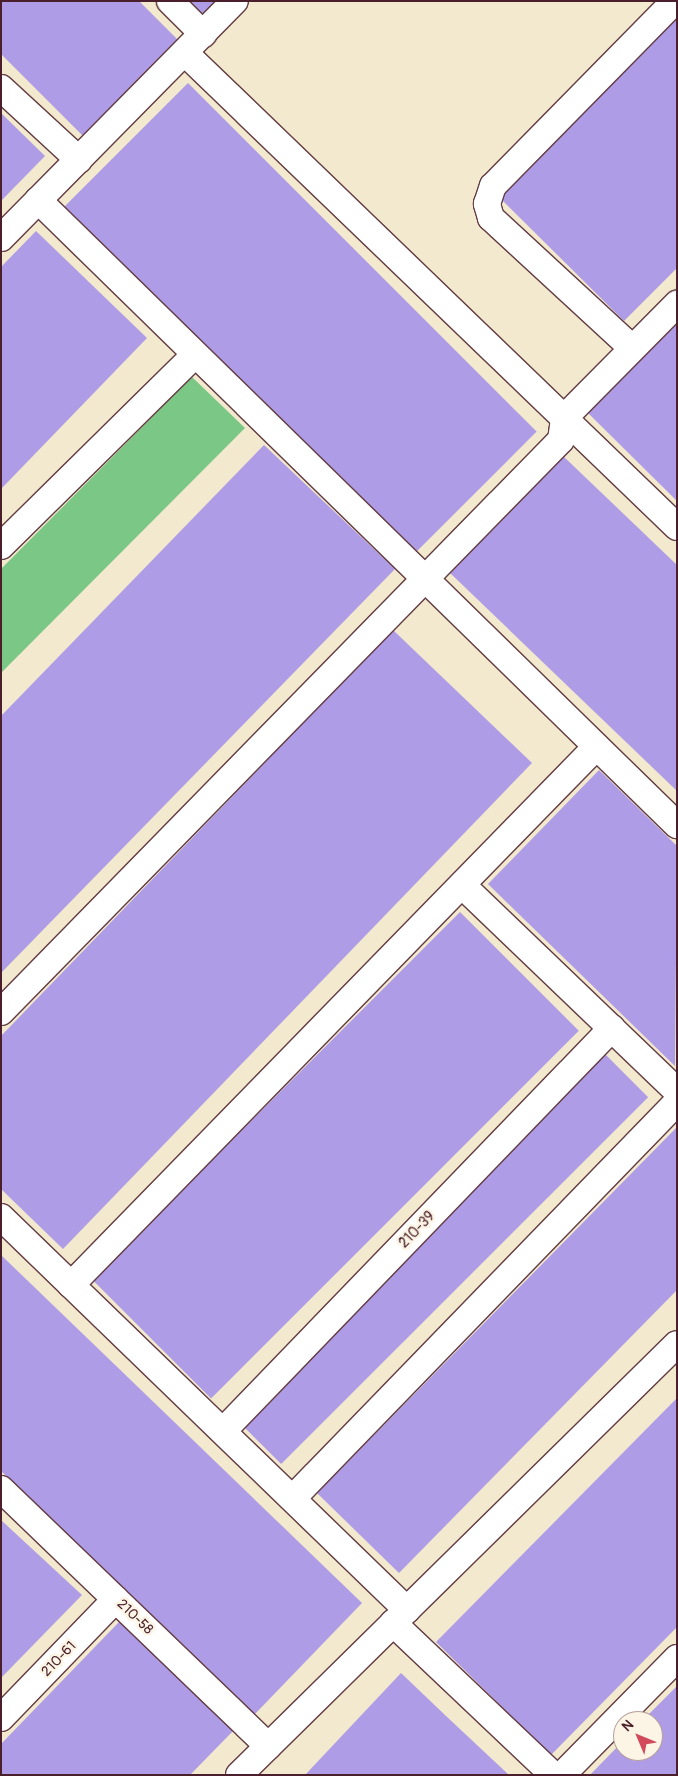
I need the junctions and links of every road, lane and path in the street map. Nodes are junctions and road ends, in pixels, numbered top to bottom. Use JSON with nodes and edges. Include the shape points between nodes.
{"nodes":[{"id":1,"x":170,"y":1,"type":"edge"},
{"id":2,"x":235,"y":1,"type":"edge"},
{"id":3,"x":675,"y":1,"type":"edge"},
{"id":4,"x":203,"y":34,"type":"junction"},
{"id":5,"x":185,"y":53,"type":"junction"},
{"id":6,"x":1,"y":88,"type":"edge"},
{"id":7,"x":79,"y":160,"type":"junction"},
{"id":8,"x":38,"y":200,"type":"junction"},
{"id":9,"x":1,"y":238,"type":"edge"},
{"id":10,"x":677,"y":304,"type":"edge"},
{"id":11,"x":632,"y":348,"type":"junction"},
{"id":12,"x":195,"y":355,"type":"junction"},
{"id":13,"x":564,"y":418,"type":"junction"},
{"id":14,"x":677,"y":527,"type":"edge"},
{"id":15,"x":1,"y":546,"type":"edge"},
{"id":16,"x":424,"y":578,"type":"junction"},
{"id":17,"x":596,"y":747,"type":"junction"},
{"id":18,"x":677,"y":825,"type":"edge"},
{"id":19,"x":462,"y":885,"type":"junction"},
{"id":20,"x":1,"y":1012,"type":"edge"},
{"id":21,"x":612,"y":1028,"type":"junction"},
{"id":22,"x":677,"y":1091,"type":"edge"},
{"id":23,"x":677,"y":1102,"type":"edge"},
{"id":24,"x":1,"y":1217,"type":"edge"},
{"id":25,"x":71,"y":1285,"type":"junction"},
{"id":26,"x":675,"y":1348,"type":"edge"},
{"id":27,"x":223,"y":1431,"type":"junction"},
{"id":28,"x":1,"y":1489,"type":"edge"},
{"id":29,"x":293,"y":1498,"type":"junction"},
{"id":30,"x":116,"y":1600,"type":"junction"},
{"id":31,"x":400,"y":1616,"type":"junction"},
{"id":32,"x":677,"y":1658,"type":"edge"},
{"id":33,"x":1,"y":1718,"type":"edge"},
{"id":34,"x":268,"y":1746,"type":"junction"},
{"id":35,"x":239,"y":1775,"type":"edge"},
{"id":36,"x":553,"y":1775,"type":"edge"},
{"id":37,"x":562,"y":1775,"type":"edge"}],
"edges":[{"from":1,"to":4,"type":"street"},
{"from":2,"to":4,"type":"street"},
{"from":3,"to":11,"type":"street","via":[[493,186],[487,204],[491,218]]},
{"from":4,"to":5,"type":"street"},
{"from":5,"to":7,"type":"street"},
{"from":5,"to":13,"type":"street"},
{"from":6,"to":7,"type":"street"},
{"from":7,"to":8,"type":"street"},
{"from":8,"to":9,"type":"street"},
{"from":8,"to":12,"type":"street"},
{"from":10,"to":11,"type":"street"},
{"from":11,"to":13,"type":"street"},
{"from":12,"to":15,"type":"street"},
{"from":12,"to":16,"type":"street"},
{"from":13,"to":14,"type":"street"},
{"from":13,"to":16,"type":"street","via":[[561,440]]},
{"from":16,"to":17,"type":"street"},
{"from":16,"to":20,"type":"street"},
{"from":17,"to":18,"type":"street"},
{"from":17,"to":19,"type":"street"},
{"from":19,"to":21,"type":"street"},
{"from":19,"to":25,"type":"street"},
{"from":21,"to":22,"type":"street"},
{"from":21,"to":27,"type":"street","name":"210-39"},
{"from":23,"to":29,"type":"street"},
{"from":24,"to":25,"type":"street"},
{"from":25,"to":27,"type":"street"},
{"from":26,"to":31,"type":"street"},
{"from":27,"to":29,"type":"street"},
{"from":28,"to":30,"type":"street","name":"210-58"},
{"from":29,"to":31,"type":"street"},
{"from":30,"to":33,"type":"street","name":"210-61"},
{"from":30,"to":34,"type":"street","name":"210-58"},
{"from":31,"to":34,"type":"street"},
{"from":31,"to":36,"type":"street"},
{"from":32,"to":37,"type":"street"},
{"from":34,"to":35,"type":"street"}]}
